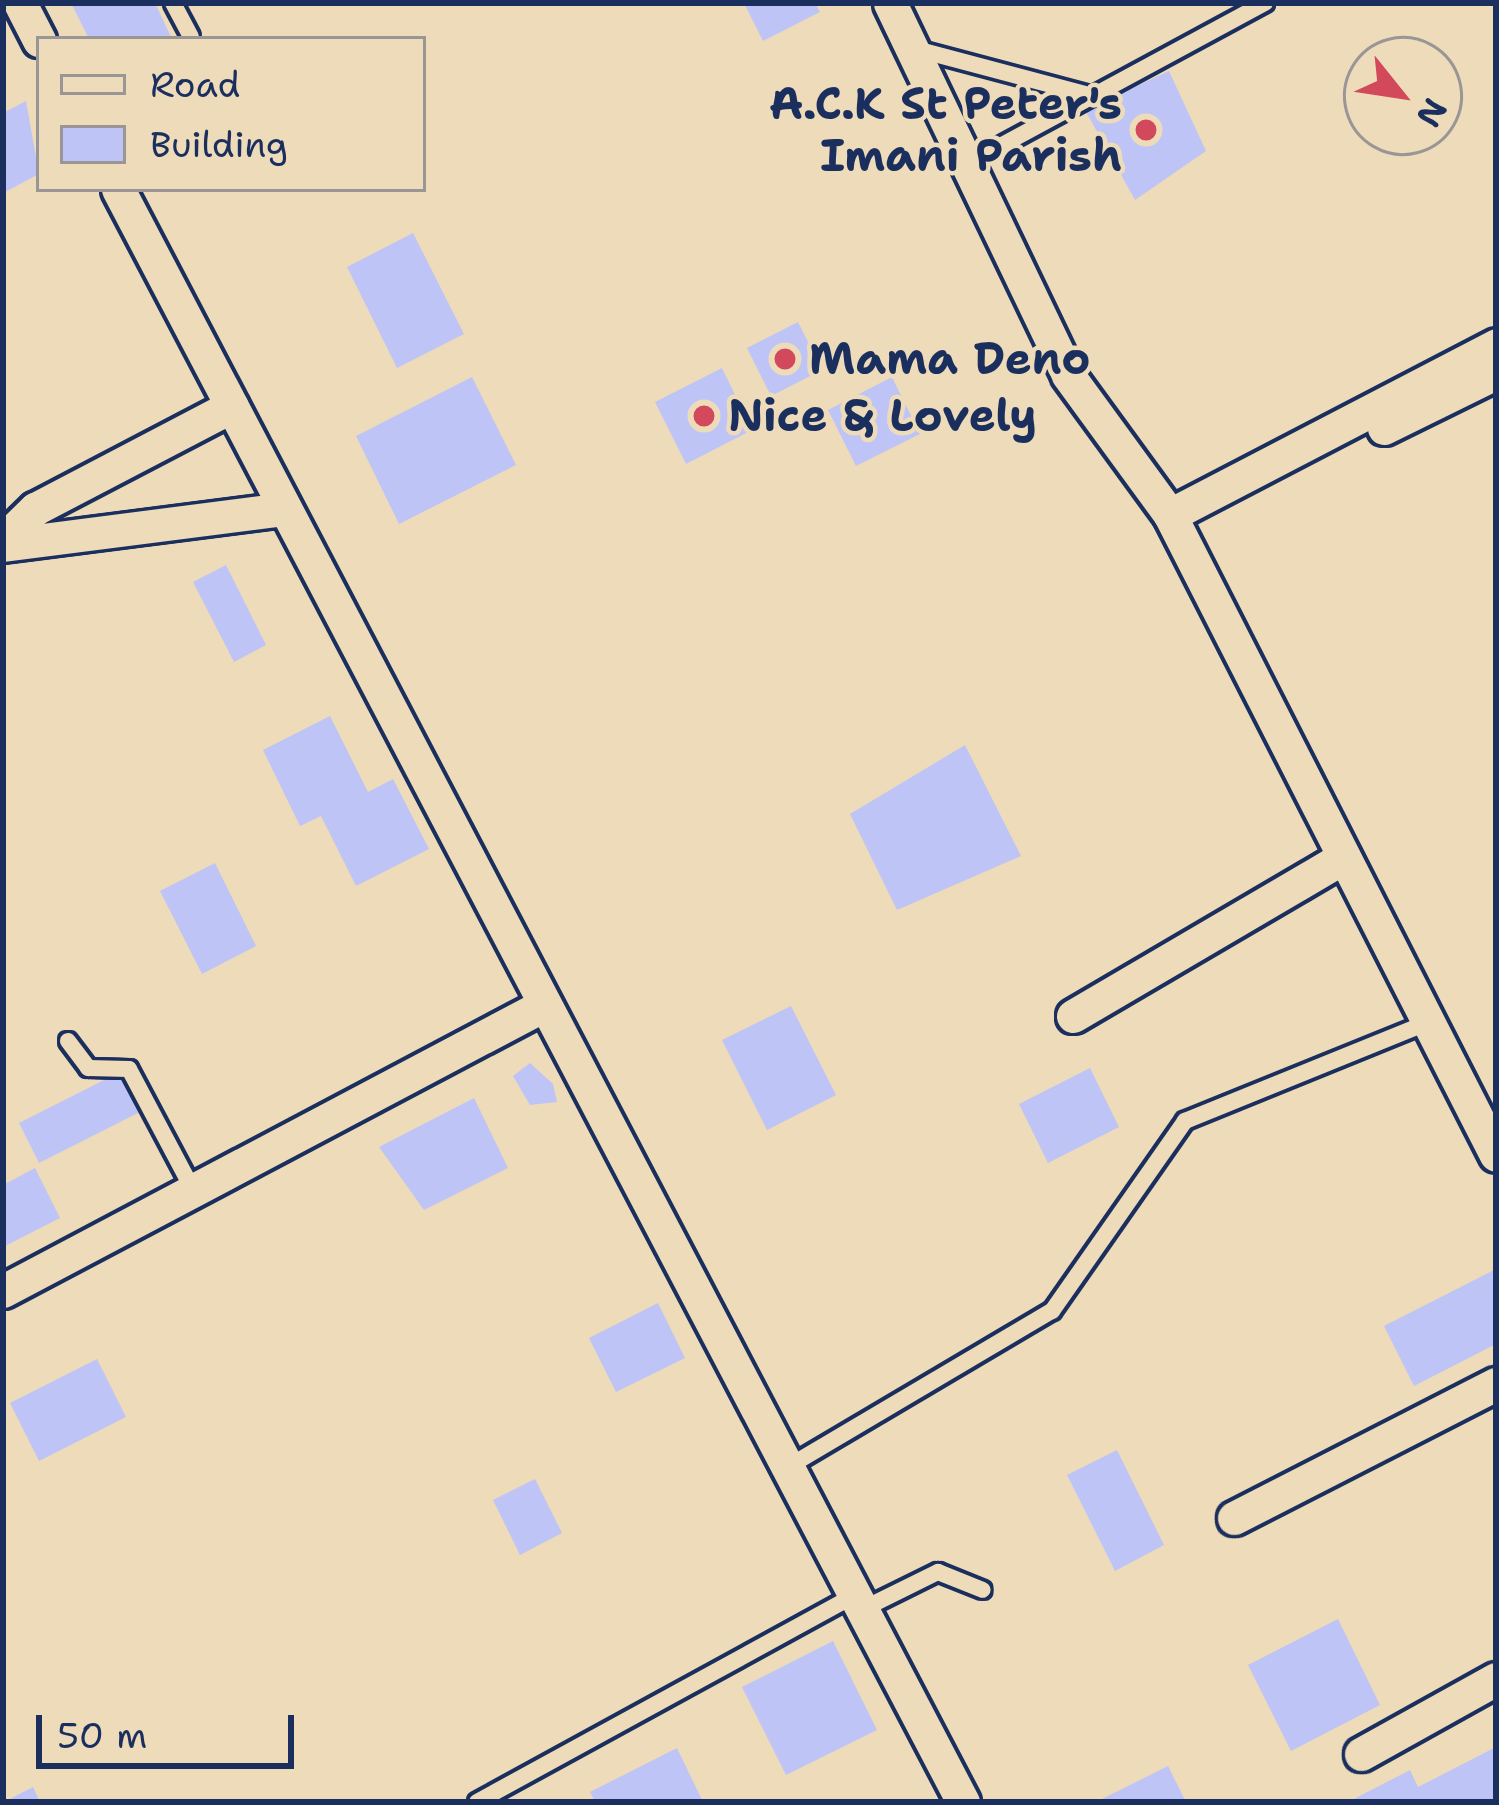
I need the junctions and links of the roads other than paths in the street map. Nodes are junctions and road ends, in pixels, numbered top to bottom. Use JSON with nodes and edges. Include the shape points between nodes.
{"nodes":[{"id":1,"x":20,"y":3,"type":"edge"},
{"id":2,"x":172,"y":3,"type":"edge"},
{"id":3,"x":890,"y":3,"type":"edge"},
{"id":4,"x":1265,"y":3,"type":"edge"},
{"id":5,"x":37,"y":36,"type":"edge"},
{"id":6,"x":190,"y":36,"type":"edge"},
{"id":7,"x":911,"y":48,"type":"junction"},
{"id":8,"x":1093,"y":96,"type":"junction"},
{"id":9,"x":967,"y":164,"type":"junction"},
{"id":10,"x":120,"y":192,"type":"edge"},
{"id":11,"x":1496,"y":345,"type":"edge"},
{"id":12,"x":1496,"y":373,"type":"edge"},
{"id":13,"x":232,"y":406,"type":"junction"},
{"id":14,"x":285,"y":509,"type":"junction"},
{"id":15,"x":1170,"y":515,"type":"junction"},
{"id":16,"x":3,"y":543,"type":"edge"},
{"id":17,"x":1344,"y":857,"type":"junction"},
{"id":18,"x":542,"y":1006,"type":"junction"},
{"id":19,"x":1072,"y":1016,"type":"dead end"},
{"id":20,"x":1429,"y":1022,"type":"junction"},
{"id":21,"x":68,"y":1041,"type":"dead end"},
{"id":22,"x":1496,"y":1155,"type":"edge"},
{"id":23,"x":193,"y":1190,"type":"junction"},
{"id":24,"x":3,"y":1291,"type":"edge"},
{"id":25,"x":1496,"y":1384,"type":"edge"},
{"id":26,"x":786,"y":1468,"type":"junction"},
{"id":27,"x":1234,"y":1519,"type":"dead end"},
{"id":28,"x":983,"y":1590,"type":"dead end"},
{"id":29,"x":858,"y":1603,"type":"junction"},
{"id":30,"x":1496,"y":1679,"type":"edge"},
{"id":31,"x":1361,"y":1754,"type":"dead end"},
{"id":32,"x":477,"y":1802,"type":"edge"},
{"id":33,"x":963,"y":1802,"type":"edge"}],
"edges":[{"from":1,"to":5,"type":"street"},
{"from":2,"to":6,"type":"lane"},
{"from":3,"to":7,"type":"street"},
{"from":4,"to":8,"type":"lane"},
{"from":7,"to":8,"type":"lane"},
{"from":7,"to":9,"type":"street"},
{"from":8,"to":9,"type":"lane"},
{"from":9,"to":15,"type":"street","via":[[1068,375]]},
{"from":10,"to":13,"type":"street"},
{"from":11,"to":15,"type":"street"},
{"from":12,"to":15,"type":"street","via":[[1234,503]]},
{"from":13,"to":14,"type":"street"},
{"from":13,"to":16,"type":"street","via":[[35,509]]},
{"from":14,"to":16,"type":"street"},
{"from":14,"to":18,"type":"street"},
{"from":15,"to":17,"type":"street"},
{"from":17,"to":19,"type":"street"},
{"from":17,"to":20,"type":"street"},
{"from":18,"to":23,"type":"street"},
{"from":18,"to":26,"type":"street"},
{"from":20,"to":22,"type":"street"},
{"from":20,"to":26,"type":"lane","via":[[1185,1121],[1042,1320]]},
{"from":21,"to":23,"type":"lane","via":[[88,1068],[129,1069]]},
{"from":23,"to":24,"type":"street"},
{"from":25,"to":27,"type":"street"},
{"from":26,"to":29,"type":"street"},
{"from":28,"to":29,"type":"lane","via":[[938,1572]]},
{"from":29,"to":32,"type":"lane"},
{"from":29,"to":33,"type":"street"},
{"from":30,"to":31,"type":"street"}]}
